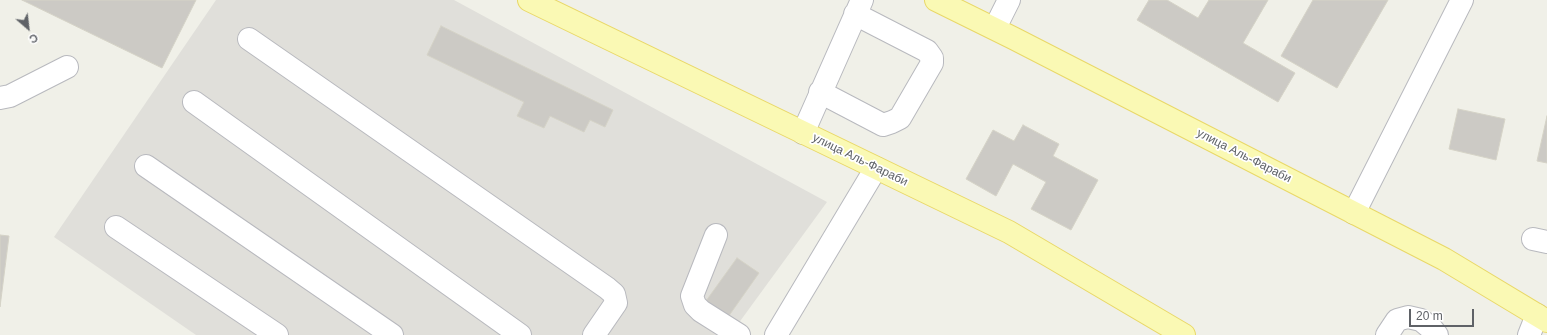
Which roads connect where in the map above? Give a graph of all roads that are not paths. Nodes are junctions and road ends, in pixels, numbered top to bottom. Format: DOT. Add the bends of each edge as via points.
graph roads {
  1 [pos="529,0"];
  2 [pos="936,0"];
  3 [pos="1009,0"];
  4 [pos="1462,0"];
  5 [pos="859,7"];
  6 [pos="995,28"];
  7 [pos="249,39"];
  8 [pos="67,67"];
  9 [pos="820,92"];
  10 [pos="0,98"];
  11 [pos="194,102"];
  12 [pos="803,132"];
  13 [pos="146,166"];
  14 [pos="876,168"];
  15 [pos="1354,212"];
  16 [pos="116,226"];
  17 [pos="716,235"];
  18 [pos="1542,318"];
  19 [pos="277,335"];
  20 [pos="392,335"];
  21 [pos="520,335"];
  22 [pos="594,335"];
  23 [pos="739,335"];
  24 [pos="776,335"];
  25 [pos="1184,335"];
  26 [pos="1387,335"];
  27 [pos="1437,335"];
  28 [pos="1529,335"];
  1 -- 12 [label="main road, улица Аль-Фараби"];
  2 -- 6 [label="main road, улица Аль-Фараби"];
  3 -- 6 [label="lane"];
  4 -- 15 [label="lane"];
  5 -- 9 [label="lane"];
  5 -- 9 [label="lane" via="927,51 932,63 900,118 887,123 883,124"];
  6 -- 15 [label="main road, улица Аль-Фараби"];
  7 -- 22 [label="lane" via="614,294 616,303"];
  8 -- 10 [label="lane" via="10,96"];
  9 -- 12 [label="lane"];
  11 -- 21 [label="lane"];
  12 -- 14 [label="main road, улица Аль-Фараби"];
  13 -- 20 [label="lane"];
  14 -- 24 [label="lane"];
  14 -- 25 [label="main road, улица Аль-Фараби" via="1009,232"];
  15 -- 18 [label="main road, улица Аль-Фараби" via="1444,259"];
  16 -- 19 [label="lane"];
  17 -- 23 [label="lane" via="692,296 695,305 701,311"];
  18 -- 28 [label="lane"];
  26 -- 27 [label="lane" via="1397,320 1408,317 1421,320"];
}
